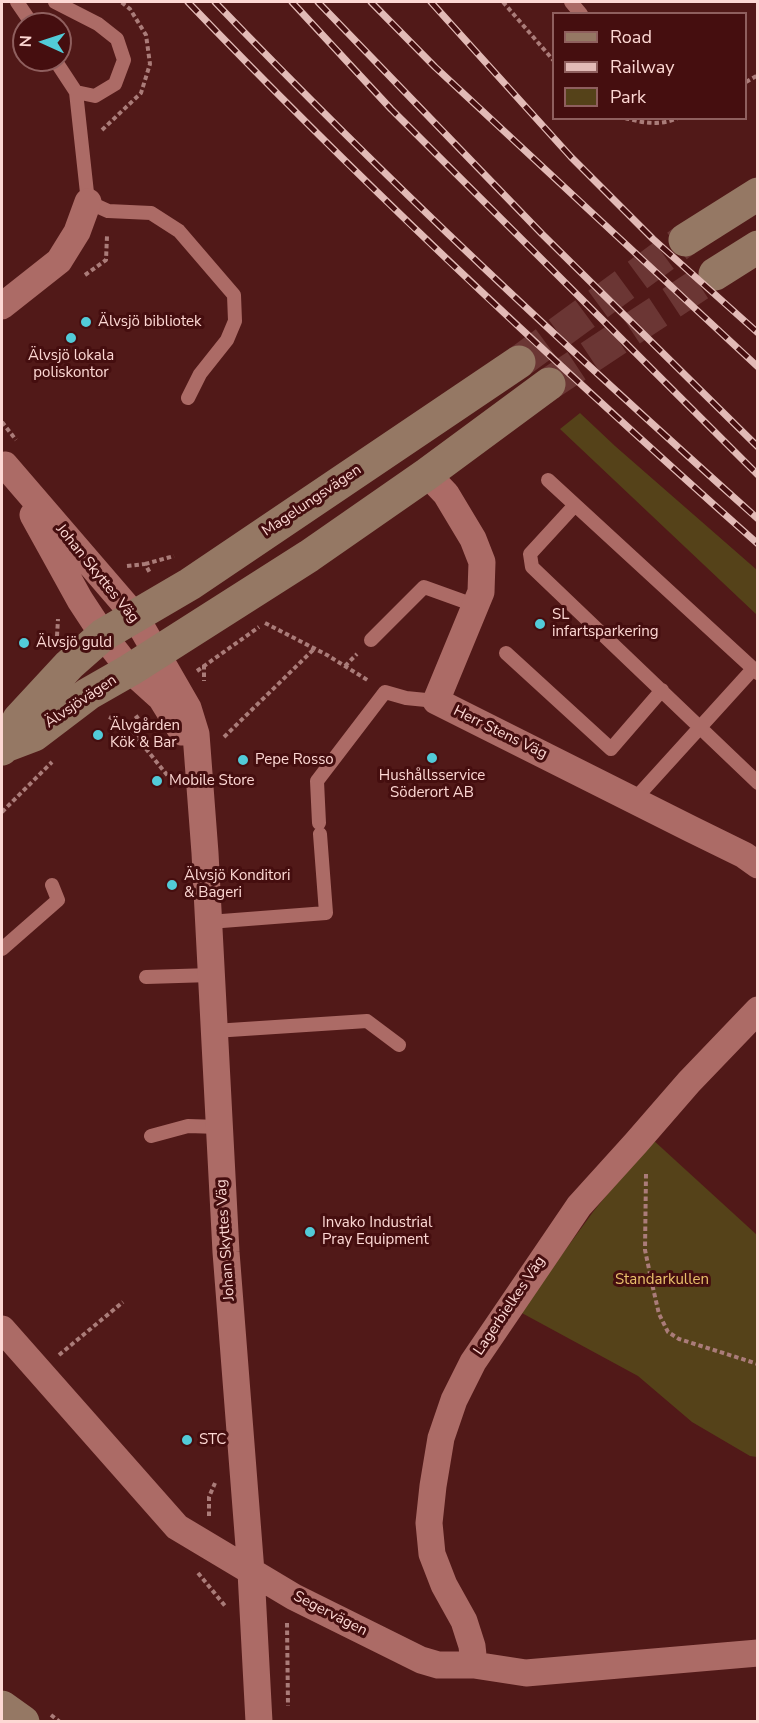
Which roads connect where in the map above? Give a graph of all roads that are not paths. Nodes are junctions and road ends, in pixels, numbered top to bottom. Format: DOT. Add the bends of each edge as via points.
graph roads {
  1 [pos="55,2"];
  2 [pos="63,72"];
  3 [pos="76,92"];
  4 [pos="758,194"];
  5 [pos="88,202"];
  6 [pos="685,240"];
  7 [pos="758,247"];
  8 [pos="715,274"];
  9 [pos="2,306"];
  10 [pos="519,362"];
  11 [pos="549,384"];
  12 [pos="188,398"];
  13 [pos="3,462"];
  14 [pos="427,474"];
  15 [pos="548,480"];
  16 [pos="575,505"];
  17 [pos="474,605"];
  18 [pos="135,616"];
  19 [pos="103,635"];
  20 [pos="371,640"];
  21 [pos="507,653"];
  22 [pos="142,661"];
  23 [pos="755,671"];
  24 [pos="662,690"];
  25 [pos="436,701"];
  26 [pos="701,727"];
  27 [pos="2,746"];
  28 [pos="758,783"];
  29 [pos="634,800"];
  30 [pos="758,865"];
  31 [pos="52,885"];
  32 [pos="209,922"];
  33 [pos="2,950"];
  34 [pos="211,975"];
  35 [pos="146,977"];
  36 [pos="758,1010"];
  37 [pos="214,1031"];
  38 [pos="399,1045"];
  39 [pos="219,1127"];
  40 [pos="151,1136"];
  41 [pos="2,1329"];
  42 [pos="251,1572"];
  43 [pos="758,1653"];
  44 [pos="474,1665"];
  45 [pos="2,1707"];
  46 [pos="23,1722"];
  47 [pos="259,1722"];
  1 -- 3 [label="lane" via="98,24 117,39 124,60 115,84 95,96"];
  2 -- 3 [label="lane"];
  3 -- 5 [label="lane"];
  4 -- 6 [label="main road"];
  5 -- 9 [label="street" via="77,232 59,261"];
  5 -- 12 [label="lane" via="108,211 151,213 179,231 234,295 235,321 227,340 200,374"];
  7 -- 8 [label="main road"];
  10 -- 18 [label="main road, Magelungsvägen" via="190,584"];
  11 -- 14 [label="main road"];
  13 -- 18 [label="street, Johan Skyttes Väg"];
  13 -- 19 [label="street, Johan Skyttes Väg"];
  14 -- 17 [label="street, Herr Stens Väg" via="446,494 482,562 481,592"];
  14 -- 22 [label="main road" via="309,556"];
  15 -- 16 [label="lane"];
  16 -- 23 [label="lane"];
  16 -- 24 [label="lane" via="530,554 532,567"];
  17 -- 20 [label="lane" via="424,587"];
  17 -- 25 [label="street, Herr Stens Väg"];
  18 -- 19 [label="main road, Magelungsvägen"];
  18 -- 22 [label="street, Johan Skyttes Väg"];
  19 -- 22 [label="street, Johan Skyttes Väg"];
  19 -- 27 [label="main road, Älvsjövägen" via="19,719"];
  21 -- 24 [label="lane" via="611,749"];
  22 -- 27 [label="main road, Älvsjövägen" via="88,694 34,735"];
  22 -- 32 [label="street, Johan Skyttes Väg" via="188,708 196,734"];
  23 -- 26 [label="lane"];
  24 -- 26 [label="lane"];
  25 -- 29 [label="street, Herr Stens Väg"];
  25 -- 32 [label="lane" via="385,692 317,781 326,913"];
  26 -- 28 [label="lane"];
  26 -- 29 [label="lane"];
  29 -- 30 [label="street, Herr Stens Väg"];
  31 -- 33 [label="lane" via="58,900"];
  32 -- 34 [label="street, Johan Skyttes Väg"];
  34 -- 35 [label="lane"];
  34 -- 37 [label="street, Johan Skyttes Väg"];
  36 -- 44 [label="street, Lagerbielkes Väg" via="579,1206 473,1362 454,1401 441,1438 433,1486 432,1554 464,1621"];
  37 -- 38 [label="lane" via="367,1021"];
  37 -- 39 [label="street, Johan Skyttes Väg"];
  39 -- 40 [label="lane" via="188,1126"];
  39 -- 42 [label="street, Johan Skyttes Väg"];
  41 -- 42 [label="street, Segervägen" via="177,1527"];
  42 -- 44 [label="street, Segervägen" via="421,1660 438,1665"];
  42 -- 47 [label="street, Johan Skyttes Väg"];
  43 -- 44 [label="street, Segervägen" via="526,1673"];
  45 -- 46 [label="main road"];
}
